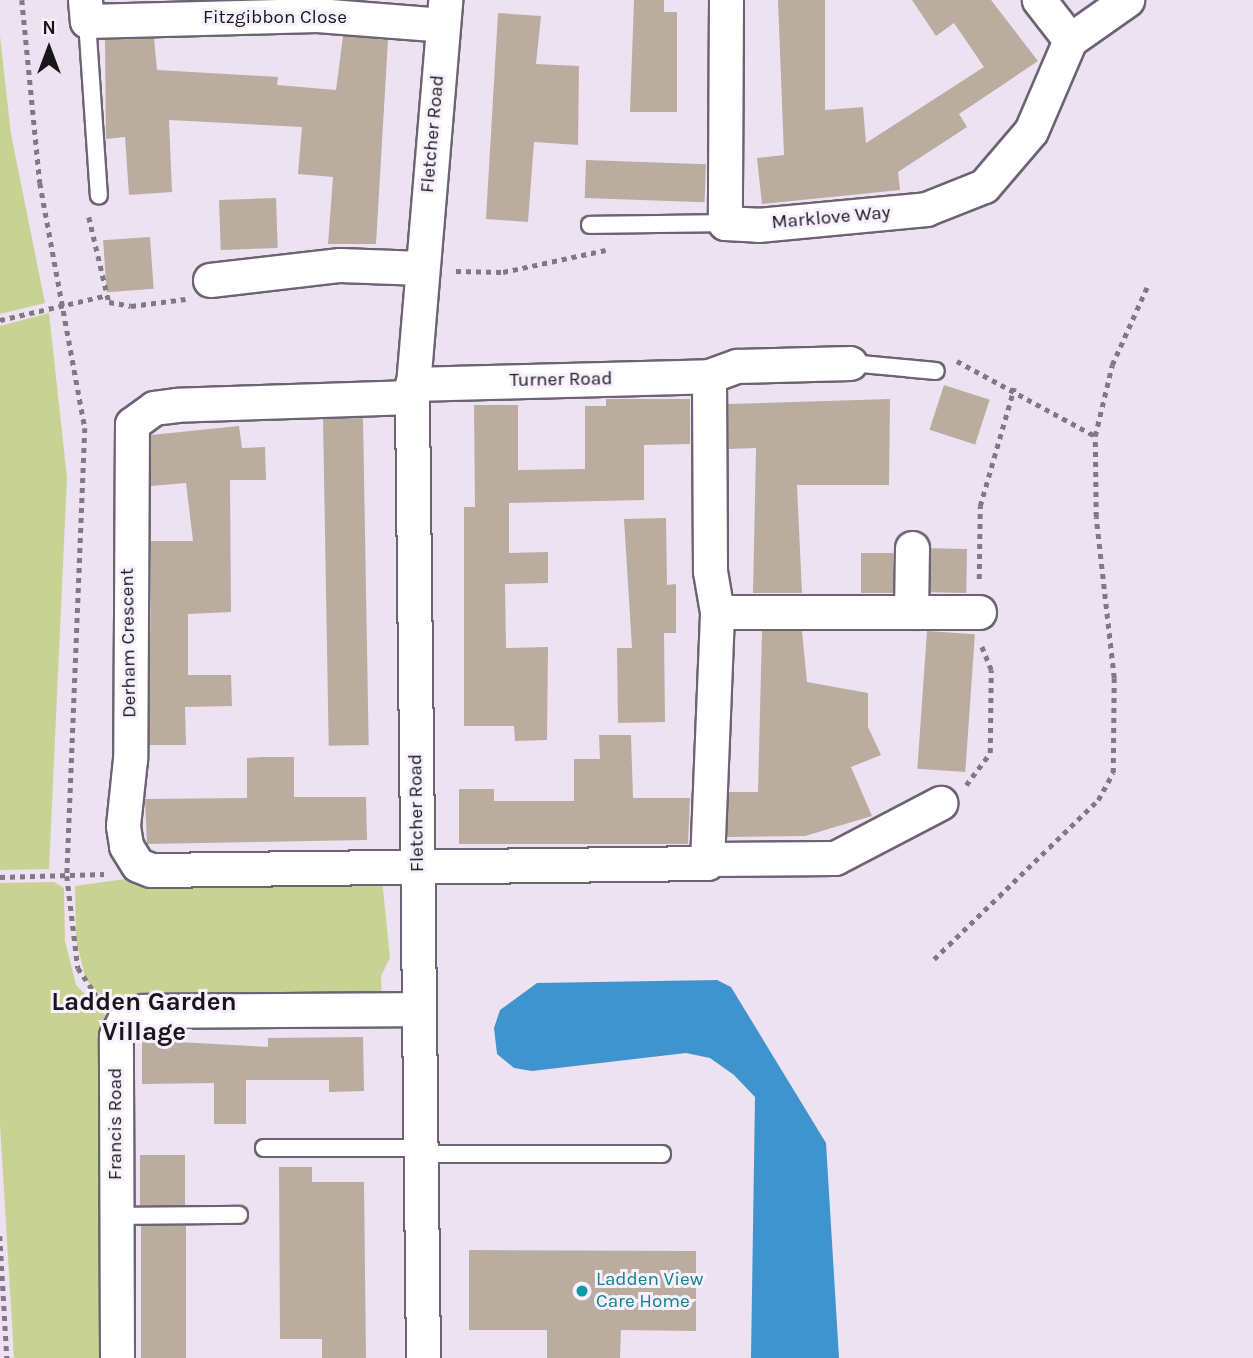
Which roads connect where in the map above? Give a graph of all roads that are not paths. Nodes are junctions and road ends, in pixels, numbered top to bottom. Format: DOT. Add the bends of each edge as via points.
graph roads {
  1 [pos="726,0"];
  2 [pos="1039,0"];
  3 [pos="1128,0"];
  4 [pos="86,11"];
  5 [pos="444,13"];
  6 [pos="1070,40"];
  7 [pos="99,196"];
  8 [pos="725,223"];
  9 [pos="590,226"];
  10 [pos="422,268"];
  11 [pos="210,280"];
  12 [pos="850,363"];
  13 [pos="936,371"];
  14 [pos="709,376"];
  15 [pos="412,390"];
  16 [pos="912,548"];
  17 [pos="717,612"];
  18 [pos="911,612"];
  19 [pos="979,612"];
  20 [pos="940,803"];
  21 [pos="711,859"];
  22 [pos="418,867"];
  23 [pos="418,1009"];
  24 [pos="264,1148"];
  25 [pos="420,1151"];
  26 [pos="662,1154"];
  27 [pos="239,1215"];
  28 [pos="117,1216"];
  29 [pos="117,1358"];
  30 [pos="423,1358"];
  1 -- 8 [label="street"];
  2 -- 6 [label="street"];
  3 -- 6 [label="street"];
  4 -- 5 [label="street, Fitzgibbon Close"];
  4 -- 7 [label="lane"];
  5 -- 10 [label="street, Fletcher Road"];
  6 -- 8 [label="street, Marklove Way" via="1031,131 984,186 926,209"];
  8 -- 9 [label="lane"];
  10 -- 11 [label="street" via="340,265"];
  10 -- 15 [label="street, Fletcher Road"];
  12 -- 13 [label="lane, Turner Road"];
  12 -- 14 [label="street, Turner Road" via="737,366"];
  14 -- 15 [label="street, Turner Road"];
  14 -- 17 [label="street" via="710,571"];
  15 -- 22 [label="street, Fletcher Road"];
  15 -- 22 [label="street, Derham Crescent" via="177,405 154,408 132,424 130,759 123,826 133,860 151,870"];
  16 -- 18 [label="street"];
  17 -- 18 [label="street"];
  17 -- 21 [label="street"];
  18 -- 19 [label="street"];
  20 -- 21 [label="street" via="835,858"];
  21 -- 22 [label="street"];
  22 -- 23 [label="street, Fletcher Road"];
  23 -- 25 [label="street, Fletcher Road"];
  23 -- 28 [label="street, Francis Road" via="143,1011 124,1020 116,1036"];
  24 -- 25 [label="lane"];
  25 -- 26 [label="lane"];
  25 -- 30 [label="street, Fletcher Road"];
  27 -- 28 [label="lane"];
  28 -- 29 [label="street, Francis Road"];
}
